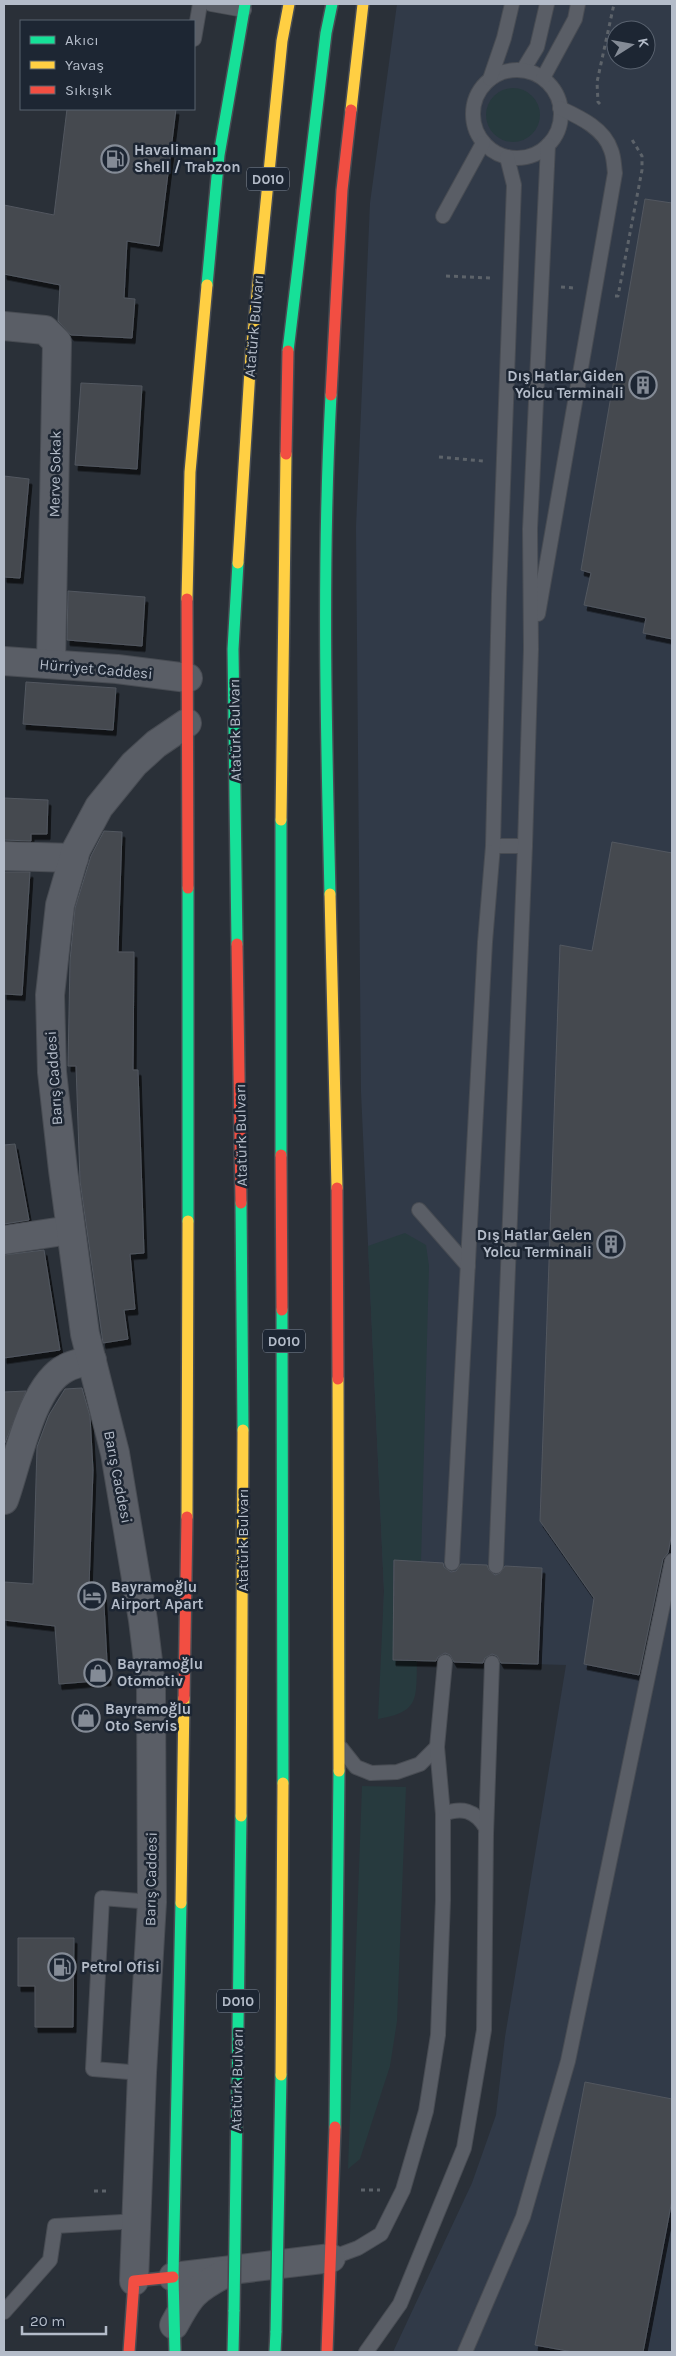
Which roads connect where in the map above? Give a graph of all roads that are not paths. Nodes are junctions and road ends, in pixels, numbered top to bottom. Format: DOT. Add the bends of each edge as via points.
graph roads {
  1 [pos="200,4"];
  2 [pos="211,4"];
  3 [pos="289,4"];
  4 [pos="332,4"];
  5 [pos="364,4"];
  6 [pos="512,4"];
  7 [pos="547,4"];
  8 [pos="578,4"];
  9 [pos="245,7"];
  10 [pos="195,33"];
  11 [pos="523,70"];
  12 [pos="544,78"];
  13 [pos="490,79"];
  14 [pos="560,108"];
  15 [pos="483,143"];
  16 [pos="548,145"];
  17 [pos="507,158"];
  18 [pos="443,216"];
  19 [pos="4,326"];
  20 [pos="532,649"];
  21 [pos="4,661"];
  22 [pos="51,664"];
  23 [pos="188,678"];
  24 [pos="187,723"];
  25 [pos="493,846"];
  26 [pos="525,846"];
  27 [pos="4,856"];
  28 [pos="74,858"];
  29 [pos="419,1210"];
  30 [pos="70,1230"];
  31 [pos="4,1240"];
  32 [pos="468,1266"];
  33 [pos="92,1360"];
  34 [pos="4,1500"];
  35 [pos="672,1561"];
  36 [pos="452,1563"];
  37 [pos="496,1566"];
  38 [pos="445,1662"];
  39 [pos="492,1663"];
  40 [pos="339,1744"];
  41 [pos="437,1747"];
  42 [pos="443,1814"];
  43 [pos="486,1828"];
  44 [pos="152,1902"];
  45 [pos="142,2073"];
  46 [pos="138,2221"];
  47 [pos="331,2258"];
  48 [pos="232,2270"];
  49 [pos="173,2277"];
  50 [pos="134,2281"];
  51 [pos="4,2312"];
  52 [pos="174,2325"];
  53 [pos="129,2352"];
  54 [pos="175,2352"];
  55 [pos="233,2352"];
  56 [pos="275,2352"];
  57 [pos="327,2352"];
  58 [pos="366,2352"];
  59 [pos="465,2352"];
  1 -- 10 [label="lane"];
  2 -- 9 [label="lane"];
  3 -- 55 [label="main road, Atatürk Bulvarı / D010, bridge" via="282,41 250,354 233,649 243,1357 243,1694"];
  4 -- 56 [label="main road, D010, bridge" via="288,351 281,583 284,1816 282,2135"];
  5 -- 40 [label="main road" via="342,190 328,454 326,722 337,1166"];
  6 -- 13 [label="lane"];
  7 -- 11 [label="lane" via="537,47"];
  8 -- 12 [label="lane" via="574,19"];
  9 -- 23 [label="main road" via="219,154 195,410 187,566"];
  11 -- 12 [label="lane"];
  11 -- 13 [label="lane" via="500,73"];
  12 -- 14 [label="lane"];
  13 -- 15 [label="lane" via="474,102 476,131"];
  14 -- 16 [label="lane" via="560,124"];
  14 -- 20 [label="lane" via="585,120 602,134 611,149 615,173"];
  15 -- 17 [label="lane"];
  15 -- 18 [label="lane"];
  16 -- 17 [label="lane" via="536,154"];
  16 -- 20 [label="lane" via="530,528"];
  17 -- 25 [label="lane" via="514,185"];
  19 -- 22 [label="street, Merve Sokak" via="45,330 57,342"];
  20 -- 26 [label="lane"];
  21 -- 22 [label="street, Hürriyet Caddesi"];
  22 -- 23 [label="street, Hürriyet Caddesi"];
  23 -- 24 [label="main road"];
  24 -- 28 [label="street, Barış Caddesi" via="134,764 99,808"];
  24 -- 49 [label="main road" via="187,1549"];
  25 -- 26 [label="lane"];
  25 -- 32 [label="lane"];
  26 -- 37 [label="lane"];
  27 -- 28 [label="street"];
  28 -- 30 [label="street, Barış Caddesi" via="60,906 50,995 52,1072"];
  29 -- 32 [label="lane"];
  30 -- 31 [label="street"];
  30 -- 33 [label="street, Barış Caddesi" via="85,1334"];
  32 -- 36 [label="lane"];
  33 -- 34 [label="street" via="65,1368 37,1401"];
  33 -- 44 [label="street, Barış Caddesi" via="115,1453 149,1664"];
  35 -- 59 [label="lane" via="568,2062 524,2217"];
  38 -- 41 [label="lane"];
  39 -- 43 [label="lane"];
  40 -- 41 [label="lane" via="356,1766 371,1773 398,1772 413,1767"];
  40 -- 47 [label="main road" via="338,2000"];
  41 -- 42 [label="lane"];
  42 -- 43 [label="lane" via="456,1809 465,1810 474,1814"];
  42 -- 47 [label="lane" via="438,2035 426,2110 403,2190 381,2234 358,2248"];
  43 -- 58 [label="lane" via="484,2030 464,2148 400,2304"];
  44 -- 45 [label="street, Barış Caddesi"];
  44 -- 45 [label="lane" via="102,1898 93,2069"];
  45 -- 46 [label="street, Barış Caddesi"];
  46 -- 50 [label="street, Barış Caddesi"];
  46 -- 51 [label="lane" via="55,2226 50,2260"];
  47 -- 48 [label="street"];
  47 -- 57 [label="main road"];
  48 -- 49 [label="street"];
  48 -- 52 [label="street" via="199,2287"];
  49 -- 50 [label="main road"];
  49 -- 52 [label="main road"];
  50 -- 53 [label="main road"];
  52 -- 54 [label="main road"];
}
